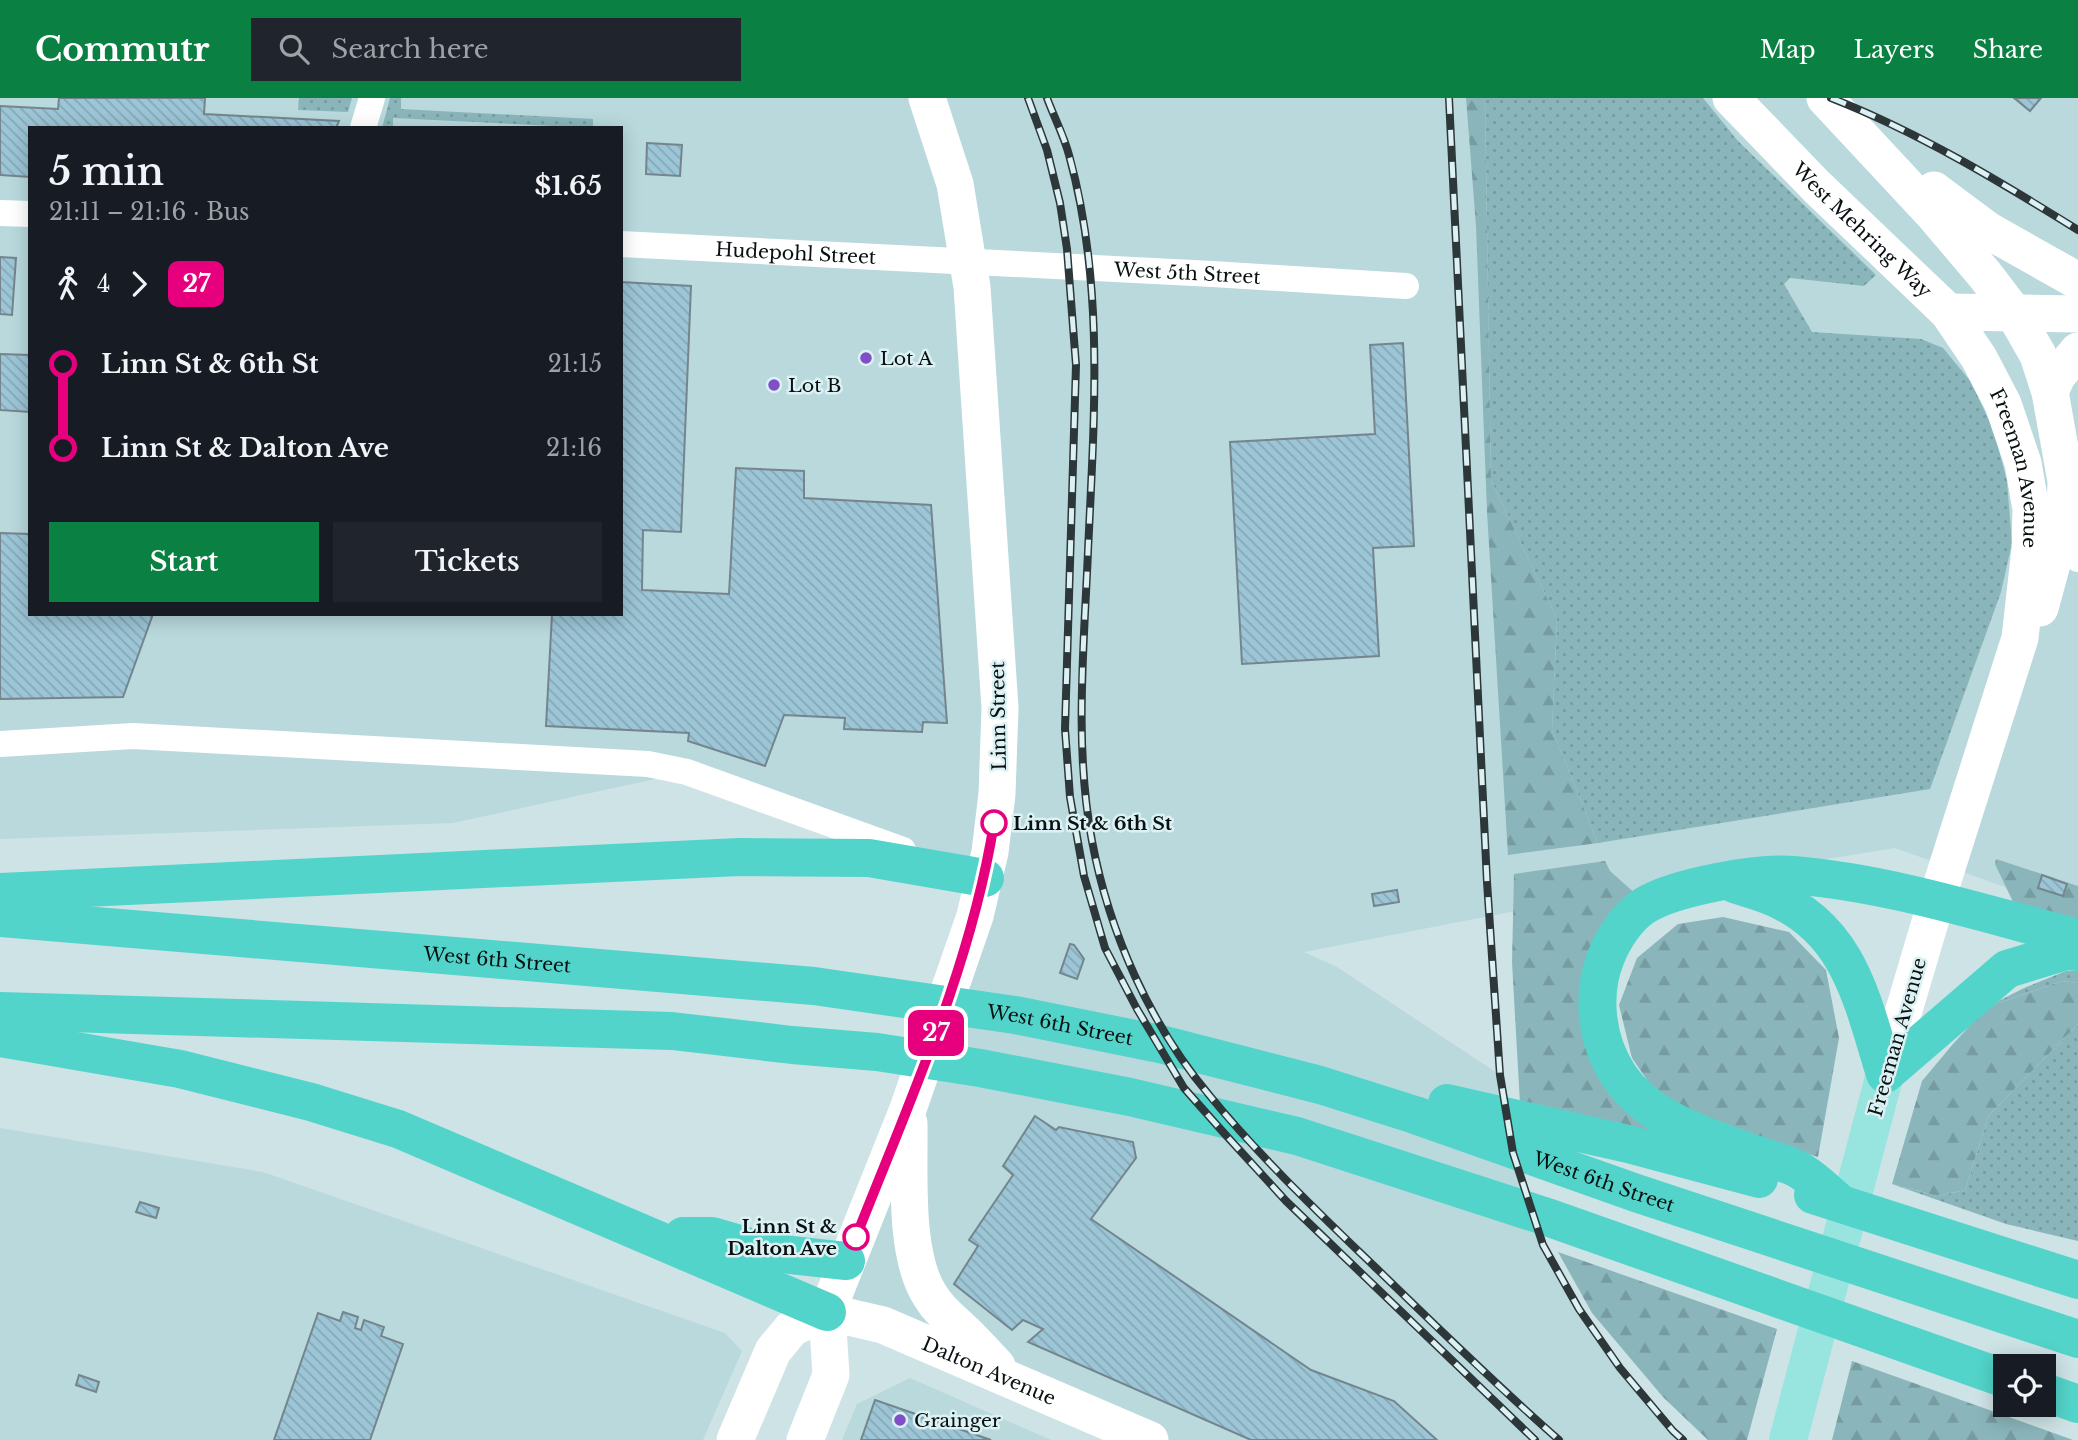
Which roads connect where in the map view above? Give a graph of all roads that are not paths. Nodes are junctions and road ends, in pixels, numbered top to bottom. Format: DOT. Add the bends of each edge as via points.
graph roads {
  1 [pos="372,98"];
  2 [pos="927,98"];
  3 [pos="1731,98"];
  4 [pos="1837,111"];
  5 [pos="364,126"];
  6 [pos="0,213"];
  7 [pos="28,214"];
  8 [pos="623,244"];
  9 [pos="969,261"];
  10 [pos="2078,281"];
  11 [pos="1406,286"];
  12 [pos="1948,312"];
  13 [pos="2054,316"];
  14 [pos="2078,351"];
  15 [pos="2050,392"];
  16 [pos="2065,516"];
  17 [pos="2078,559"];
  18 [pos="2020,638"];
  19 [pos="0,744"];
  20 [pos="985,878"];
  21 [pos="1726,881"];
  22 [pos="0,892"];
  23 [pos="1936,902"];
  24 [pos="0,918"];
  25 [pos="2078,938"];
  26 [pos="2078,952"];
  27 [pos="0,1011"];
  28 [pos="0,1038"];
  29 [pos="1885,1074"];
  30 [pos="1320,1085"];
  31 [pos="908,1109"];
  32 [pos="1839,1202"];
  33 [pos="653,1237"];
  34 [pos="1994,1252"];
  35 [pos="2078,1257"];
  36 [pos="846,1261"];
  37 [pos="2078,1280"];
  38 [pos="827,1312"];
  39 [pos="2078,1339"];
  40 [pos="1993,1374"];
  41 [pos="1008,1377"];
  42 [pos="2056,1396"];
  43 [pos="2078,1404"];
  44 [pos="735,1440"];
  45 [pos="805,1440"];
  46 [pos="1150,1440"];
  47 [pos="1788,1440"];
  1 -- 5 [label="street"];
  2 -- 9 [label="main road, Linn Street" via="956,184"];
  3 -- 12 [label="main road, West Mehring Way"];
  4 -- 10 [label="main road" via="1977,223"];
  4 -- 13 [label="main road" via="1935,216"];
  6 -- 7 [label="street"];
  8 -- 9 [label="street, Hudepohl Street"];
  9 -- 11 [label="street, West 5th Street"];
  9 -- 20 [label="main road, Linn Street" via="1000,708 998,794"];
  12 -- 13 [label="main road, West Mehring Way"];
  12 -- 18 [label="main road, Freeman Avenue" via="2003,404 2023,463 2031,522"];
  13 -- 15 [label="main road, Freeman Avenue" via="2038,355"];
  14 -- 15 [label="main road"];
  15 -- 16 [label="main road, Freeman Avenue" via="2066,481"];
  16 -- 17 [label="street"];
  16 -- 18 [label="main road, Freeman Avenue" via="2041,605"];
  18 -- 23 [label="main road, Freeman Avenue"];
  19 -- 20 [label="street" via="133,736 648,764 687,772"];
  20 -- 22 [label="highway" via="869,858 739,858"];
  20 -- 31 [label="main road, Linn Street"];
  21 -- 23 [label="highway" via="1789,875 1844,880"];
  21 -- 29 [label="highway" via="1772,896 1831,939 1852,971"];
  21 -- 32 [label="highway" via="1681,891 1643,907 1624,926 1599,974 1597,1009 1603,1041 1618,1074 1639,1098 1665,1117 1801,1170"];
  23 -- 25 [label="highway"];
  23 -- 29 [label="main road, Freeman Avenue"];
  24 -- 30 [label="highway, West 6th Street" via="814,986 1016,1014 1160,1044"];
  26 -- 29 [label="highway" via="2067,951 2007,970"];
  27 -- 40 [label="highway" via="672,1031 877,1052 980,1068 1297,1136"];
  28 -- 33 [label="highway" via="180,1069 311,1102 398,1129"];
  29 -- 47 [label="main road, Freeman Avenue"];
  30 -- 32 [label="highway" via="1381,1088 1628,1144"];
  30 -- 39 [label="highway, West 6th Street"];
  31 -- 36 [label="main road, Linn Street"];
  31 -- 41 [label="main road" via="911,1228 923,1283 947,1318"];
  32 -- 34 [label="highway"];
  33 -- 36 [label="highway" via="712,1236 781,1253"];
  33 -- 38 [label="highway"];
  34 -- 35 [label="highway" via="2020,1244"];
  34 -- 37 [label="highway"];
  36 -- 38 [label="main road, Linn Street"];
  38 -- 41 [label="main road, Dalton Avenue" via="883,1325"];
  38 -- 44 [label="main road" via="792,1328 773,1351"];
  38 -- 45 [label="main road, Linn Street" via="831,1375"];
  41 -- 46 [label="main road, Dalton Avenue"];
  42 -- 43 [label="highway"];
}
